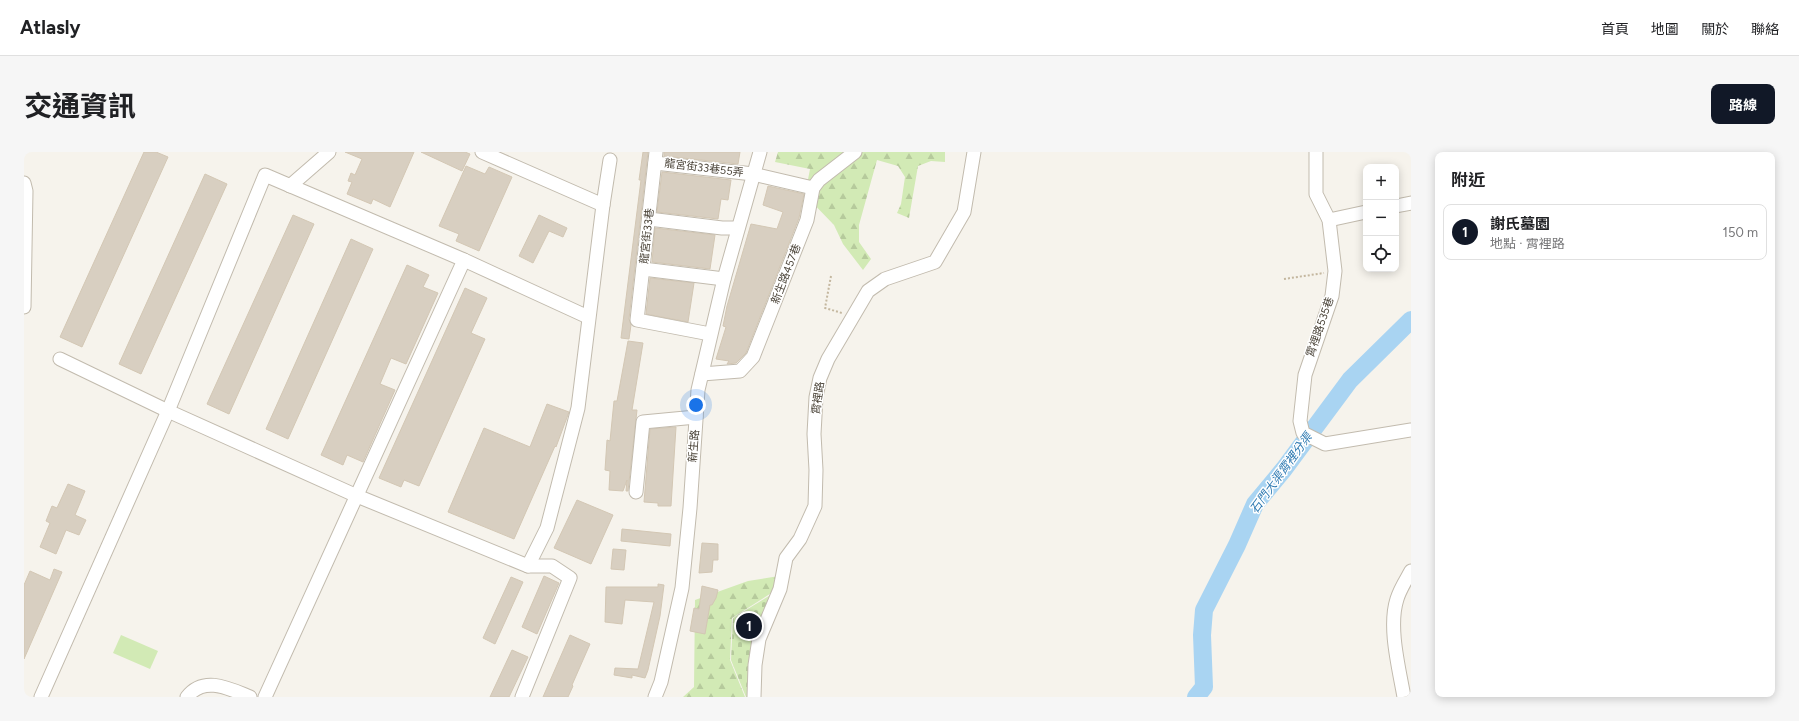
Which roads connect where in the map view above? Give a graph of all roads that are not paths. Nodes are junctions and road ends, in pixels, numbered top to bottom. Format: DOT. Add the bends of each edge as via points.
graph roads {
  1 [pos="329,152"];
  2 [pos="482,152"];
  3 [pos="760,152"];
  4 [pos="855,152"];
  5 [pos="974,152"];
  6 [pos="1316,152"];
  7 [pos="656,157"];
  8 [pos="610,160"];
  9 [pos="753,174"];
  10 [pos="24,183"];
  11 [pos="290,186"];
  12 [pos="813,188"];
  13 [pos="1411,203"];
  14 [pos="603,205"];
  15 [pos="1399,205"];
  16 [pos="1363,213"];
  17 [pos="649,219"];
  18 [pos="1329,220"];
  19 [pos="738,228"];
  20 [pos="464,260"];
  21 [pos="643,269"];
  22 [pos="724,279"];
  23 [pos="24,307"];
  24 [pos="588,317"];
  25 [pos="710,334"];
  26 [pos="60,359"];
  27 [pos="702,374"];
  28 [pos="168,411"];
  29 [pos="696,417"];
  30 [pos="1411,430"];
  31 [pos="636,492"];
  32 [pos="357,496"];
  33 [pos="528,566"];
  34 [pos="1411,571"];
  35 [pos="1406,689"];
  36 [pos="41,697"];
  37 [pos="187,697"];
  38 [pos="250,697"];
  39 [pos="265,697"];
  40 [pos="522,697"];
  41 [pos="655,697"];
  42 [pos="754,697"];
  1 -- 11 [label="street"];
  2 -- 14 [label="street"];
  3 -- 9 [label="street, 新生路"];
  4 -- 12 [label="street" via="819,180"];
  5 -- 42 [label="street, 霄裡路" via="964,212 935,262 885,279 868,291 828,359 820,378 814,434 815,506 800,539 786,558 780,589 759,639 754,665"];
  6 -- 18 [label="street, 霄裡路535巷" via="1316,194"];
  7 -- 9 [label="street, 龍宮街33巷55弄"];
  7 -- 17 [label="street, 龍宮街33巷"];
  8 -- 14 [label="street"];
  9 -- 12 [label="street, 龍宮街33巷55弄"];
  9 -- 19 [label="street, 新生路"];
  10 -- 23 [label="street"];
  11 -- 20 [label="street"];
  11 -- 28 [label="street" via="265,175"];
  12 -- 27 [label="street, 新生路457巷" via="807,220 753,357 740,372"];
  13 -- 15 [label="street"];
  14 -- 24 [label="street"];
  16 -- 18 [label="street"];
  17 -- 19 [label="street"];
  17 -- 21 [label="street, 龍宮街33巷"];
  18 -- 30 [label="street, 霄裡路535巷" via="1335,271 1332,296 1305,374 1300,421 1303,433 1325,444"];
  19 -- 22 [label="street, 新生路"];
  20 -- 24 [label="street"];
  20 -- 32 [label="street"];
  21 -- 22 [label="street"];
  21 -- 25 [label="street, 龍宮街33巷" via="637,320"];
  22 -- 25 [label="street, 新生路"];
  24 -- 33 [label="street" via="578,408 547,528"];
  25 -- 27 [label="street, 新生路"];
  26 -- 28 [label="street"];
  27 -- 29 [label="street, 新生路"];
  28 -- 32 [label="street"];
  28 -- 36 [label="street"];
  29 -- 31 [label="street" via="643,422"];
  29 -- 41 [label="street, 新生路" via="682,588 661,682"];
  32 -- 33 [label="street"];
  32 -- 39 [label="street"];
  33 -- 40 [label="street" via="552,566 570,578"];
  34 -- 35 [label="street" via="1395,605 1394,629"];
  37 -- 38 [label="street" via="205,685 220,685"];
}
